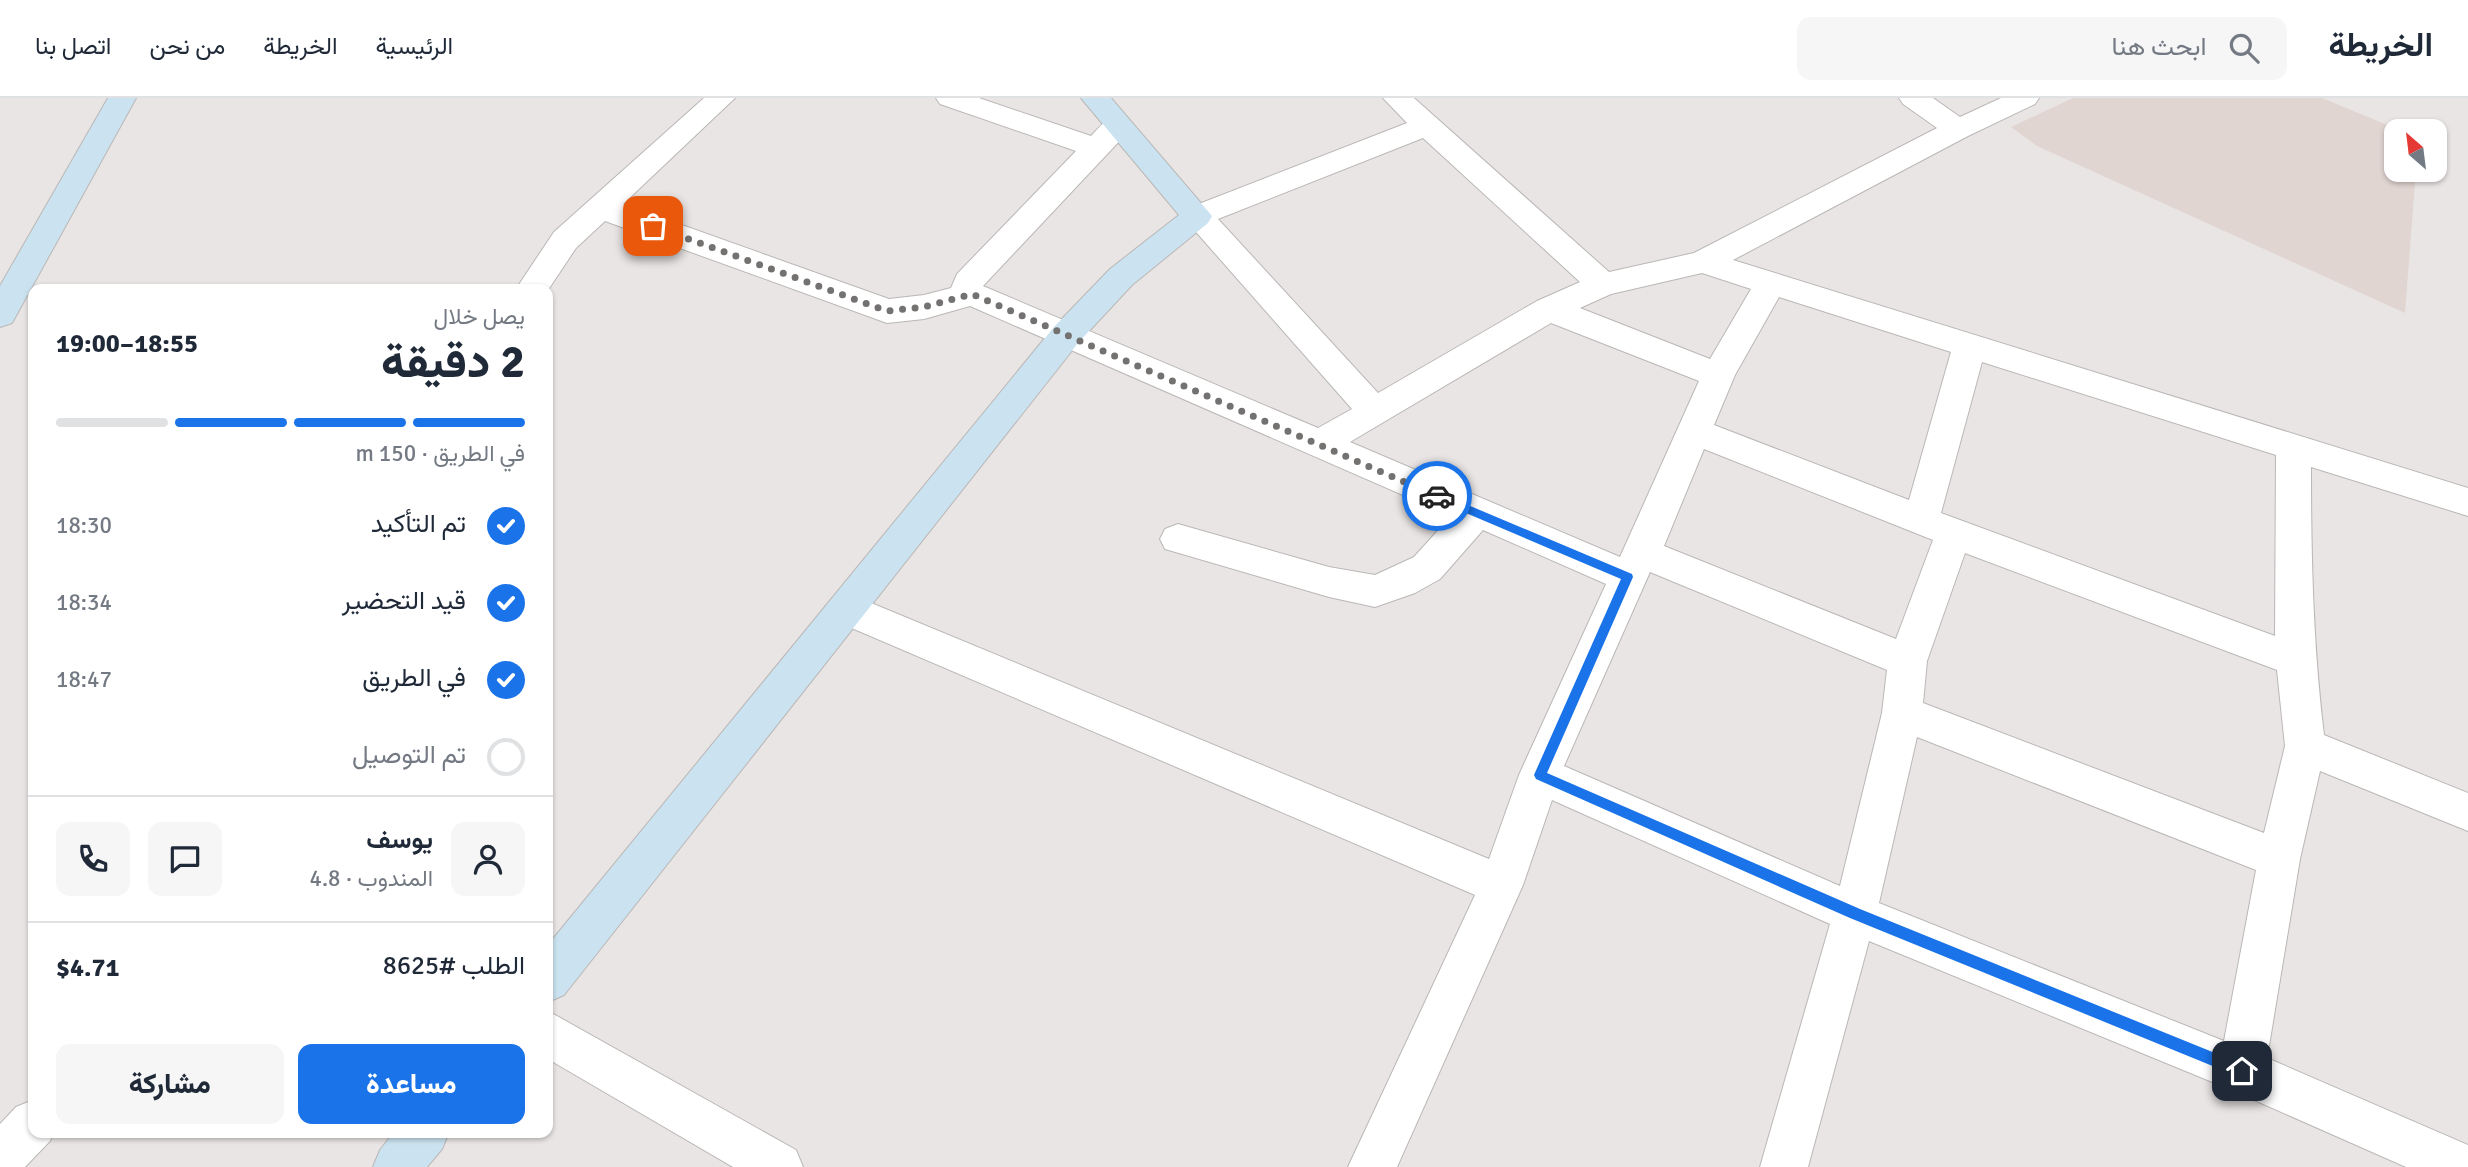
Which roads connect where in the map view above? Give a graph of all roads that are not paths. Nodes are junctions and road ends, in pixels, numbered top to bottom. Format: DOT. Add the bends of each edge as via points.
graph roads {
  1 [pos="121,98"];
  2 [pos="722,98"];
  3 [pos="950,98"];
  4 [pos="1396,98"];
  5 [pos="1913,98"];
  6 [pos="2025,98"];
  7 [pos="1103,124"];
  8 [pos="1427,126"];
  9 [pos="1958,129"];
  10 [pos="601,208"];
  11 [pos="1197,216"];
  12 [pos="1703,262"];
  13 [pos="535,284"];
  14 [pos="1770,284"];
  15 [pos="1603,285"];
  16 [pos="972,294"];
  17 [pos="1549,310"];
  18 [pos="0,314"];
  19 [pos="1066,335"];
  20 [pos="1970,345"];
  21 [pos="1718,375"];
  22 [pos="1375,412"];
  23 [pos="1696,432"];
  24 [pos="1321,443"];
  25 [pos="2294,447"];
  26 [pos="2468,502"];
  27 [pos="1475,514"];
  28 [pos="1937,527"];
  29 [pos="1178,538"];
  30 [pos="1635,565"];
  31 [pos="846,610"];
  32 [pos="2295,660"];
  33 [pos="1907,661"];
  34 [pos="1902,713"];
  35 [pos="2305,746"];
  36 [pos="1540,775"];
  37 [pos="2468,812"];
  38 [pos="2279,859"];
  39 [pos="1501,886"];
  40 [pos="1855,914"];
  41 [pos="553,974"];
  42 [pos="553,1037"];
  43 [pos="2242,1071"];
  44 [pos="28,1129"];
  45 [pos="420,1138"];
  46 [pos="0,1158"];
  47 [pos="397,1167"];
  48 [pos="779,1167"];
  49 [pos="1371,1167"];
  50 [pos="1784,1167"];
  51 [pos="2462,1167"];
  1 -- 18 [label="street"];
  2 -- 10 [label="street"];
  3 -- 7 [label="street"];
  4 -- 8 [label="street"];
  5 -- 9 [label="street"];
  6 -- 9 [label="street"];
  7 -- 11 [label="street"];
  7 -- 16 [label="street" via="968,282"];
  8 -- 11 [label="street"];
  8 -- 15 [label="street"];
  9 -- 12 [label="street"];
  10 -- 13 [label="street" via="565,240"];
  10 -- 16 [label="street" via="887,311"];
  11 -- 19 [label="street" via="1121,277"];
  11 -- 22 [label="street"];
  12 -- 14 [label="street"];
  12 -- 15 [label="street"];
  14 -- 20 [label="street"];
  14 -- 21 [label="street"];
  15 -- 17 [label="street"];
  16 -- 19 [label="street"];
  17 -- 21 [label="street"];
  17 -- 22 [label="street"];
  19 -- 24 [label="street"];
  19 -- 31 [label="street"];
  20 -- 25 [label="street"];
  20 -- 28 [label="street"];
  21 -- 23 [label="street"];
  22 -- 24 [label="street"];
  23 -- 28 [label="street"];
  23 -- 30 [label="street"];
  24 -- 27 [label="street"];
  25 -- 26 [label="street"];
  25 -- 32 [label="street"];
  27 -- 29 [label="street" via="1427,568 1375,591"];
  27 -- 30 [label="street"];
  28 -- 32 [label="street"];
  28 -- 33 [label="street"];
  30 -- 33 [label="street"];
  30 -- 36 [label="street"];
  31 -- 39 [label="street"];
  31 -- 41 [label="street"];
  32 -- 35 [label="street"];
  33 -- 34 [label="street"];
  34 -- 38 [label="street"];
  34 -- 40 [label="street"];
  35 -- 37 [label="street"];
  35 -- 38 [label="street"];
  36 -- 39 [label="street"];
  36 -- 40 [label="street"];
  38 -- 43 [label="street"];
  39 -- 49 [label="street"];
  40 -- 43 [label="street"];
  40 -- 50 [label="street"];
  42 -- 48 [label="street"];
  43 -- 51 [label="street"];
  44 -- 46 [label="street"];
  45 -- 47 [label="street"];
}
